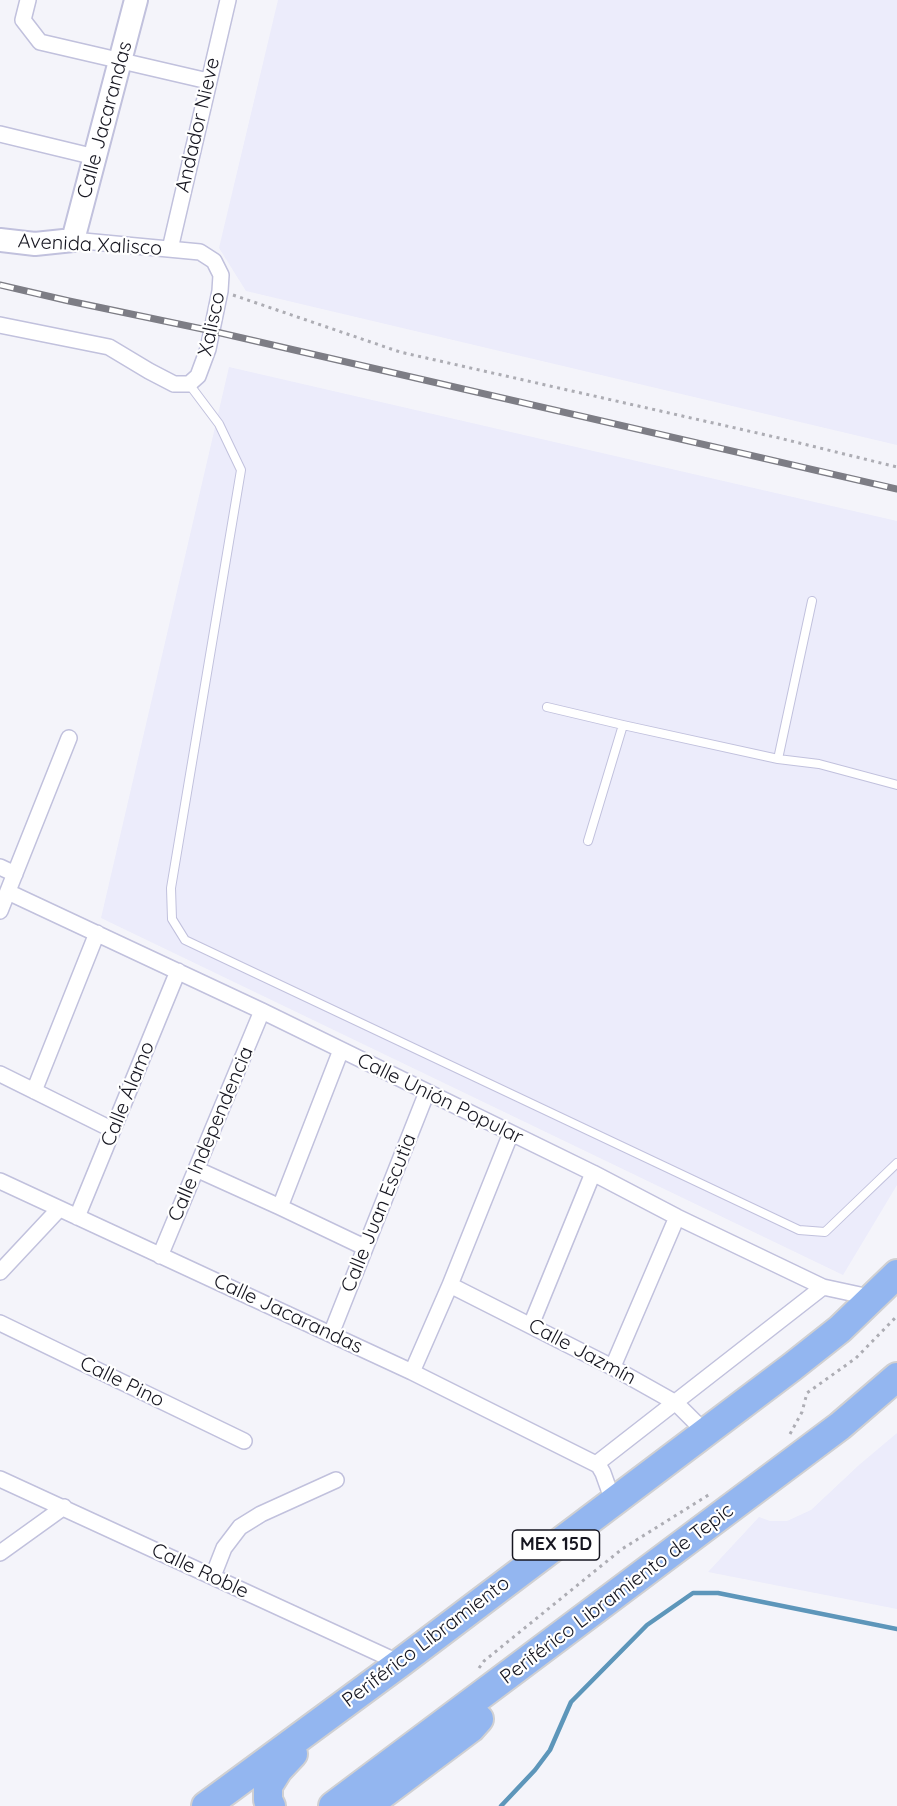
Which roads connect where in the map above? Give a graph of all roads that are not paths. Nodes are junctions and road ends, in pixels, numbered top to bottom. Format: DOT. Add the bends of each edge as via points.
graph roads {
  1 [pos="28,0"];
  2 [pos="136,0"];
  3 [pos="228,0"];
  4 [pos="121,61"];
  5 [pos="208,81"];
  6 [pos="0,134"];
  7 [pos="95,157"];
  8 [pos="0,240"];
  9 [pos="73,240"];
  10 [pos="170,249"];
  11 [pos="214,261"];
  12 [pos="0,325"];
  13 [pos="189,384"];
  14 [pos="812,601"];
  15 [pos="547,707"];
  16 [pos="622,725"];
  17 [pos="69,738"];
  18 [pos="778,759"];
  19 [pos="897,785"];
  20 [pos="588,841"];
  21 [pos="0,867"];
  22 [pos="15,874"];
  23 [pos="8,892"];
  24 [pos="0,911"];
  25 [pos="97,933"];
  26 [pos="178,971"];
  27 [pos="262,1011"];
  28 [pos="341,1050"];
  29 [pos="0,1074"];
  30 [pos="34,1091"];
  31 [pos="427,1092"];
  32 [pos="113,1130"];
  33 [pos="510,1133"];
  34 [pos="897,1163"];
  35 [pos="196,1169"];
  36 [pos="593,1173"];
  37 [pos="0,1181"];
  38 [pos="280,1207"];
  39 [pos="59,1209"];
  40 [pos="77,1217"];
  41 [pos="677,1217"];
  42 [pos="364,1247"];
  43 [pos="160,1256"];
  44 [pos="0,1272"];
  45 [pos="897,1274"];
  46 [pos="450,1285"];
  47 [pos="823,1287"];
  48 [pos="874,1298"];
  49 [pos="0,1323"];
  50 [pos="531,1325"];
  51 [pos="331,1334"];
  52 [pos="612,1366"];
  53 [pos="412,1372"];
  54 [pos="897,1377"];
  55 [pos="676,1403"];
  56 [pos="705,1432"];
  57 [pos="244,1441"];
  58 [pos="596,1464"];
  59 [pos="0,1479"];
  60 [pos="336,1480"];
  61 [pos="613,1501"];
  62 [pos="64,1507"];
  63 [pos="0,1553"];
  64 [pos="213,1576"];
  65 [pos="399,1664"];
  66 [pos="319,1722"];
  67 [pos="364,1795"];
  68 [pos="206,1806"];
  69 [pos="271,1806"];
  70 [pos="313,1806"];
  71 [pos="333,1806"];
  1 -- 4 [label="street" via="23,20 40,42"];
  2 -- 4 [label="street, Calle Jacarandas"];
  3 -- 5 [label="street, Andador Nieve"];
  4 -- 5 [label="street"];
  4 -- 7 [label="street, Calle Jacarandas"];
  5 -- 10 [label="street, Andador Nieve"];
  6 -- 7 [label="street"];
  7 -- 9 [label="street, Calle Jacarandas"];
  8 -- 9 [label="street, Avenida Xalisco" via="35,244"];
  9 -- 10 [label="street, Avenida Xalisco"];
  10 -- 11 [label="street, Avenida Xalisco" via="200,252"];
  11 -- 13 [label="street, Xalisco" via="222,275 220,291 204,361 198,376"];
  12 -- 13 [label="street" via="109,347 174,384"];
  13 -- 34 [label="lane" via="219,424 241,470 171,888 172,919 185,940 799,1230 825,1232"];
  14 -- 18 [label="lane"];
  15 -- 16 [label="lane"];
  16 -- 18 [label="lane"];
  16 -- 20 [label="lane"];
  17 -- 22 [label="street"];
  18 -- 19 [label="lane" via="819,764"];
  21 -- 22 [label="street"];
  22 -- 23 [label="street"];
  23 -- 24 [label="street"];
  23 -- 25 [label="street, Calle Unión Popular"];
  25 -- 26 [label="street, Calle Unión Popular"];
  25 -- 30 [label="street"];
  26 -- 27 [label="street, Calle Unión Popular"];
  26 -- 32 [label="street, Calle Álamo"];
  27 -- 28 [label="street, Calle Unión Popular"];
  27 -- 35 [label="street, Calle Independencia"];
  28 -- 31 [label="street, Calle Unión Popular"];
  28 -- 38 [label="street"];
  29 -- 30 [label="street"];
  30 -- 32 [label="street"];
  31 -- 33 [label="street, Calle Unión Popular"];
  31 -- 42 [label="street, Calle Juan Escutia"];
  32 -- 40 [label="street, Calle Álamo"];
  33 -- 36 [label="street, Calle Unión Popular"];
  33 -- 46 [label="street"];
  35 -- 38 [label="street"];
  35 -- 43 [label="street, Calle Independencia"];
  36 -- 41 [label="street, Calle Unión Popular"];
  36 -- 50 [label="street"];
  37 -- 39 [label="street, Calle Jacarandas"];
  38 -- 42 [label="street"];
  39 -- 40 [label="street, Calle Jacarandas"];
  39 -- 44 [label="street"];
  40 -- 43 [label="street, Calle Jacarandas"];
  41 -- 47 [label="street, Calle Unión Popular"];
  41 -- 52 [label="street"];
  42 -- 51 [label="street, Calle Juan Escutia"];
  43 -- 51 [label="street, Calle Jacarandas"];
  45 -- 48 [label="highway, Periférico Libramiento / MEX 15D"];
  46 -- 50 [label="street, Calle Jazmín"];
  46 -- 53 [label="street"];
  47 -- 48 [label="street, Calle Unión Popular"];
  47 -- 55 [label="street"];
  48 -- 56 [label="highway, Periférico Libramiento / MEX 15D" via="824,1342"];
  49 -- 57 [label="street, Calle Pino"];
  50 -- 52 [label="street, Calle Jazmín"];
  51 -- 53 [label="street, Calle Jacarandas"];
  52 -- 55 [label="street, Calle Jazmín"];
  53 -- 58 [label="street, Calle Jacarandas"];
  54 -- 67 [label="highway, Periférico Libramiento de Tepic" via="840,1426 376,1775"];
  55 -- 56 [label="street, Calle Jazmín"];
  55 -- 58 [label="street"];
  56 -- 61 [label="highway, Periférico Libramiento / MEX 15D"];
  58 -- 61 [label="street"];
  59 -- 62 [label="street, Calle Roble"];
  60 -- 64 [label="street" via="240,1527 224,1548"];
  61 -- 65 [label="highway, Periférico Libramiento / MEX 15D"];
  62 -- 63 [label="street"];
  62 -- 64 [label="street, Calle Roble"];
  64 -- 65 [label="street, Calle Roble"];
  65 -- 66 [label="highway, Periférico Libramiento / MEX 15D"];
  66 -- 68 [label="highway, Periférico Libramiento / MEX 15D"];
  66 -- 69 [label="highway" via="272,1779 267,1793"];
  67 -- 70 [label="highway"];
  67 -- 71 [label="highway, Periférico Libramiento de Tepic"];
}
